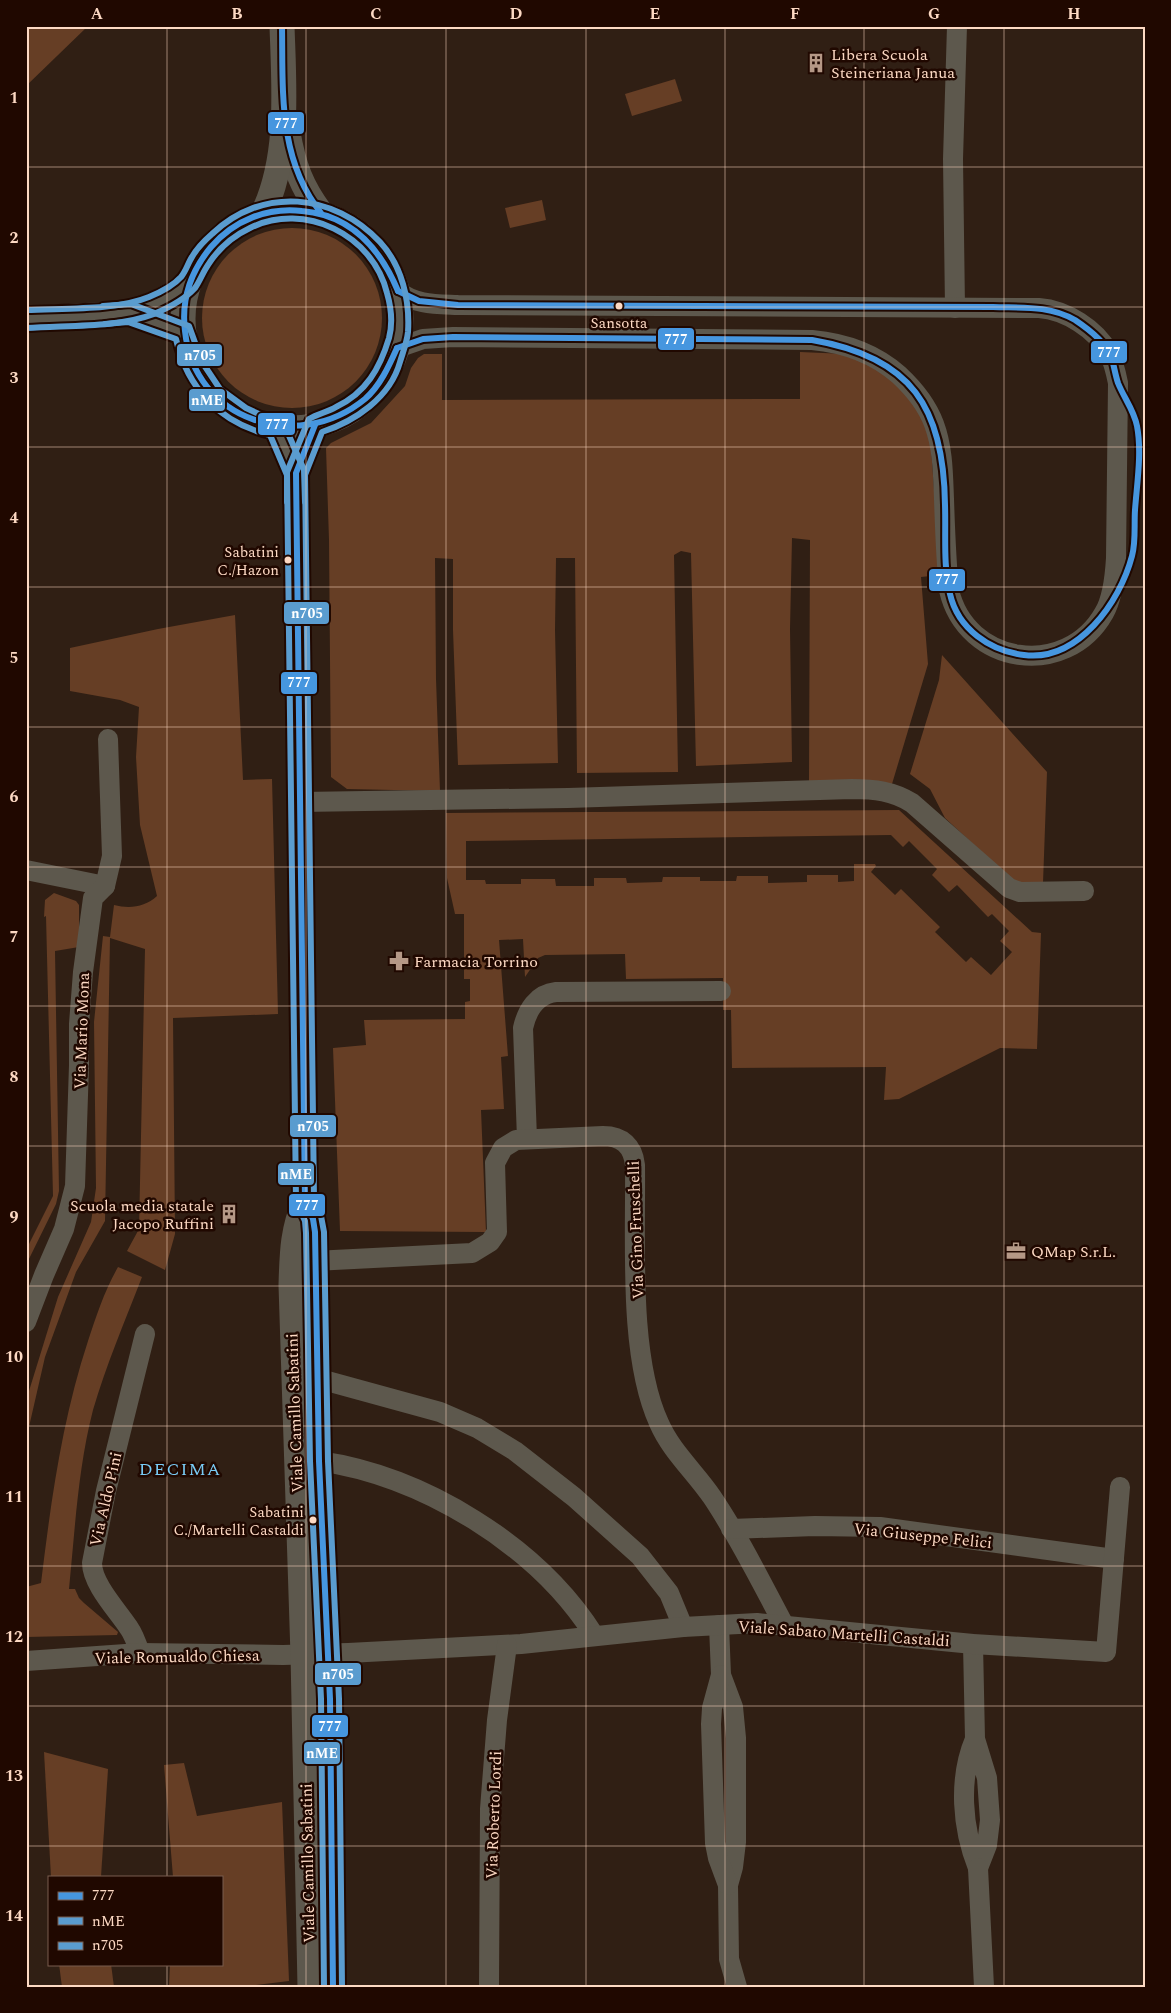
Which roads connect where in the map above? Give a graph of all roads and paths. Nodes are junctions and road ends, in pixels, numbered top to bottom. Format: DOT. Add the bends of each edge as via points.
graph roads {
  1 [pos="282,26"];
  2 [pos="957,26"];
  3 [pos="284,118"];
  4 [pos="263,213"];
  5 [pos="320,213"];
  6 [pos="188,282"];
  7 [pos="398,291"];
  8 [pos="954,308"];
  9 [pos="129,313"];
  10 [pos="26,319"];
  11 [pos="183,332"];
  12 [pos="397,348"];
  13 [pos="315,425"];
  14 [pos="276,427"];
  15 [pos="296,473"];
  16 [pos="108,739"];
  17 [pos="301,802"];
  18 [pos="26,870"];
  19 [pos="105,886"];
  20 [pos="1084,891"];
  21 [pos="721,991"];
  22 [pos="527,1139"];
  23 [pos="306,1201"];
  24 [pos="314,1261"];
  25 [pos="26,1322"];
  26 [pos="145,1334"];
  27 [pos="316,1378"];
  28 [pos="318,1461"];
  29 [pos="1120,1487"];
  30 [pos="731,1529"];
  31 [pos="1114,1559"];
  32 [pos="719,1625"];
  33 [pos="784,1625"];
  34 [pos="682,1627"];
  35 [pos="594,1635"];
  36 [pos="973,1644"];
  37 [pos="507,1645"];
  38 [pos="140,1653"];
  39 [pos="327,1654"];
  40 [pos="303,1655"];
  41 [pos="26,1661"];
  42 [pos="729,1959"];
  43 [pos="310,1987"];
  44 [pos="333,1987"];
  45 [pos="489,1987"];
  46 [pos="723,1987"];
  47 [pos="736,1987"];
  48 [pos="984,1987"];
  1 -- 3 [label="street"];
  2 -- 8 [label="street" via="953,160"];
  3 -- 4 [label="street" via="276,174"];
  3 -- 5 [label="street" via="297,173"];
  4 -- 5 [label="street" via="292,209"];
  4 -- 6 [label="street" via="218,239 200,260"];
  5 -- 7 [label="street" via="366,238 387,266"];
  6 -- 9 [label="street" via="156,303"];
  6 -- 11 [label="street"];
  7 -- 8 [label="street" via="423,303 458,305"];
  7 -- 12 [label="street" via="401,315"];
  8 -- 12 [label="street" via="1052,310 1076,321 1096,337 1114,362 1119,396 1114,578 1104,612 1087,634 1054,653 1030,656 994,648 979,638 958,614 949,590 940,441 929,413 912,388 886,364 865,353 837,343 812,340 453,337 423,339"];
  9 -- 10 [label="street"];
  9 -- 11 [label="street"];
  11 -- 14 [label="street" via="193,367 213,395 242,417"];
  12 -- 13 [label="street" via="379,383 366,398 351,410"];
  13 -- 14 [label="street"];
  13 -- 15 [label="street, Viale Camillo Sabatini"];
  14 -- 15 [label="street, Viale Camillo Sabatini"];
  15 -- 17 [label="street, Viale Camillo Sabatini"];
  16 -- 19 [label="street, Via Mario Mona" via="112,856"];
  17 -- 20 [label="street" via="877,790 897,794 912,803 1009,888 1020,892"];
  17 -- 23 [label="street, Viale Camillo Sabatini"];
  18 -- 19 [label="street"];
  19 -- 25 [label="street, Via Mario Mona" via="93,898 83,972 74,1198"];
  21 -- 22 [label="street" via="556,992 543,996 531,1007 523,1028"];
  22 -- 24 [label="street, Via Gino Fruschelli" via="507,1145 497,1158 497,1232 479,1250"];
  22 -- 30 [label="street, Via Gino Fruschelli" via="608,1136 625,1142 633,1153 639,1334 650,1398 665,1434 711,1494"];
  23 -- 24 [label="street, Viale Camillo Sabatini" via="315,1232"];
  23 -- 40 [label="street, Viale Camillo Sabatini" via="293,1236 291,1285"];
  24 -- 27 [label="street, Viale Camillo Sabatini"];
  26 -- 38 [label="street, Via Aldo Pini" via="106,1490 92,1563 97,1579 130,1628"];
  27 -- 28 [label="street, Viale Camillo Sabatini"];
  27 -- 34 [label="street" via="440,1412 477,1428 515,1451 574,1497 640,1556 668,1593"];
  28 -- 35 [label="street" via="398,1482 479,1524 540,1571"];
  28 -- 39 [label="street, Viale Camillo Sabatini"];
  29 -- 31 [label="street, Viale Sabato Martelli Castaldi"];
  30 -- 31 [label="street, Via Giuseppe Felici" via="880,1527"];
  30 -- 33 [label="street, Via Gino Fruschelli"];
  31 -- 36 [label="street, Viale Sabato Martelli Castaldi" via="1106,1652"];
  32 -- 33 [label="street, Viale Sabato Martelli Castaldi"];
  32 -- 34 [label="street, Viale Sabato Martelli Castaldi"];
  32 -- 42 [label="street" via="721,1675 712,1708 715,1843 728,1885"];
  33 -- 36 [label="street, Viale Sabato Martelli Castaldi"];
  34 -- 35 [label="street, Viale Sabato Martelli Castaldi"];
  35 -- 37 [label="street, Viale Sabato Martelli Castaldi"];
  36 -- 48 [label="street" via="975,1738 966,1762 964,1784 966,1827 978,1868"];
  37 -- 39 [label="street, Viale Sabato Martelli Castaldi"];
  37 -- 45 [label="street, Via Roberto Lordi" via="490,1809"];
  38 -- 40 [label="street, Viale Romualdo Chiesa"];
  38 -- 41 [label="street, Viale Romualdo Chiesa"];
  39 -- 40 [label="street, Viale Romualdo Chiesa"];
  39 -- 44 [label="street, Viale Camillo Sabatini"];
  40 -- 43 [label="street, Viale Camillo Sabatini"];
  42 -- 46 [label="street"];
  42 -- 47 [label="street"];
}
